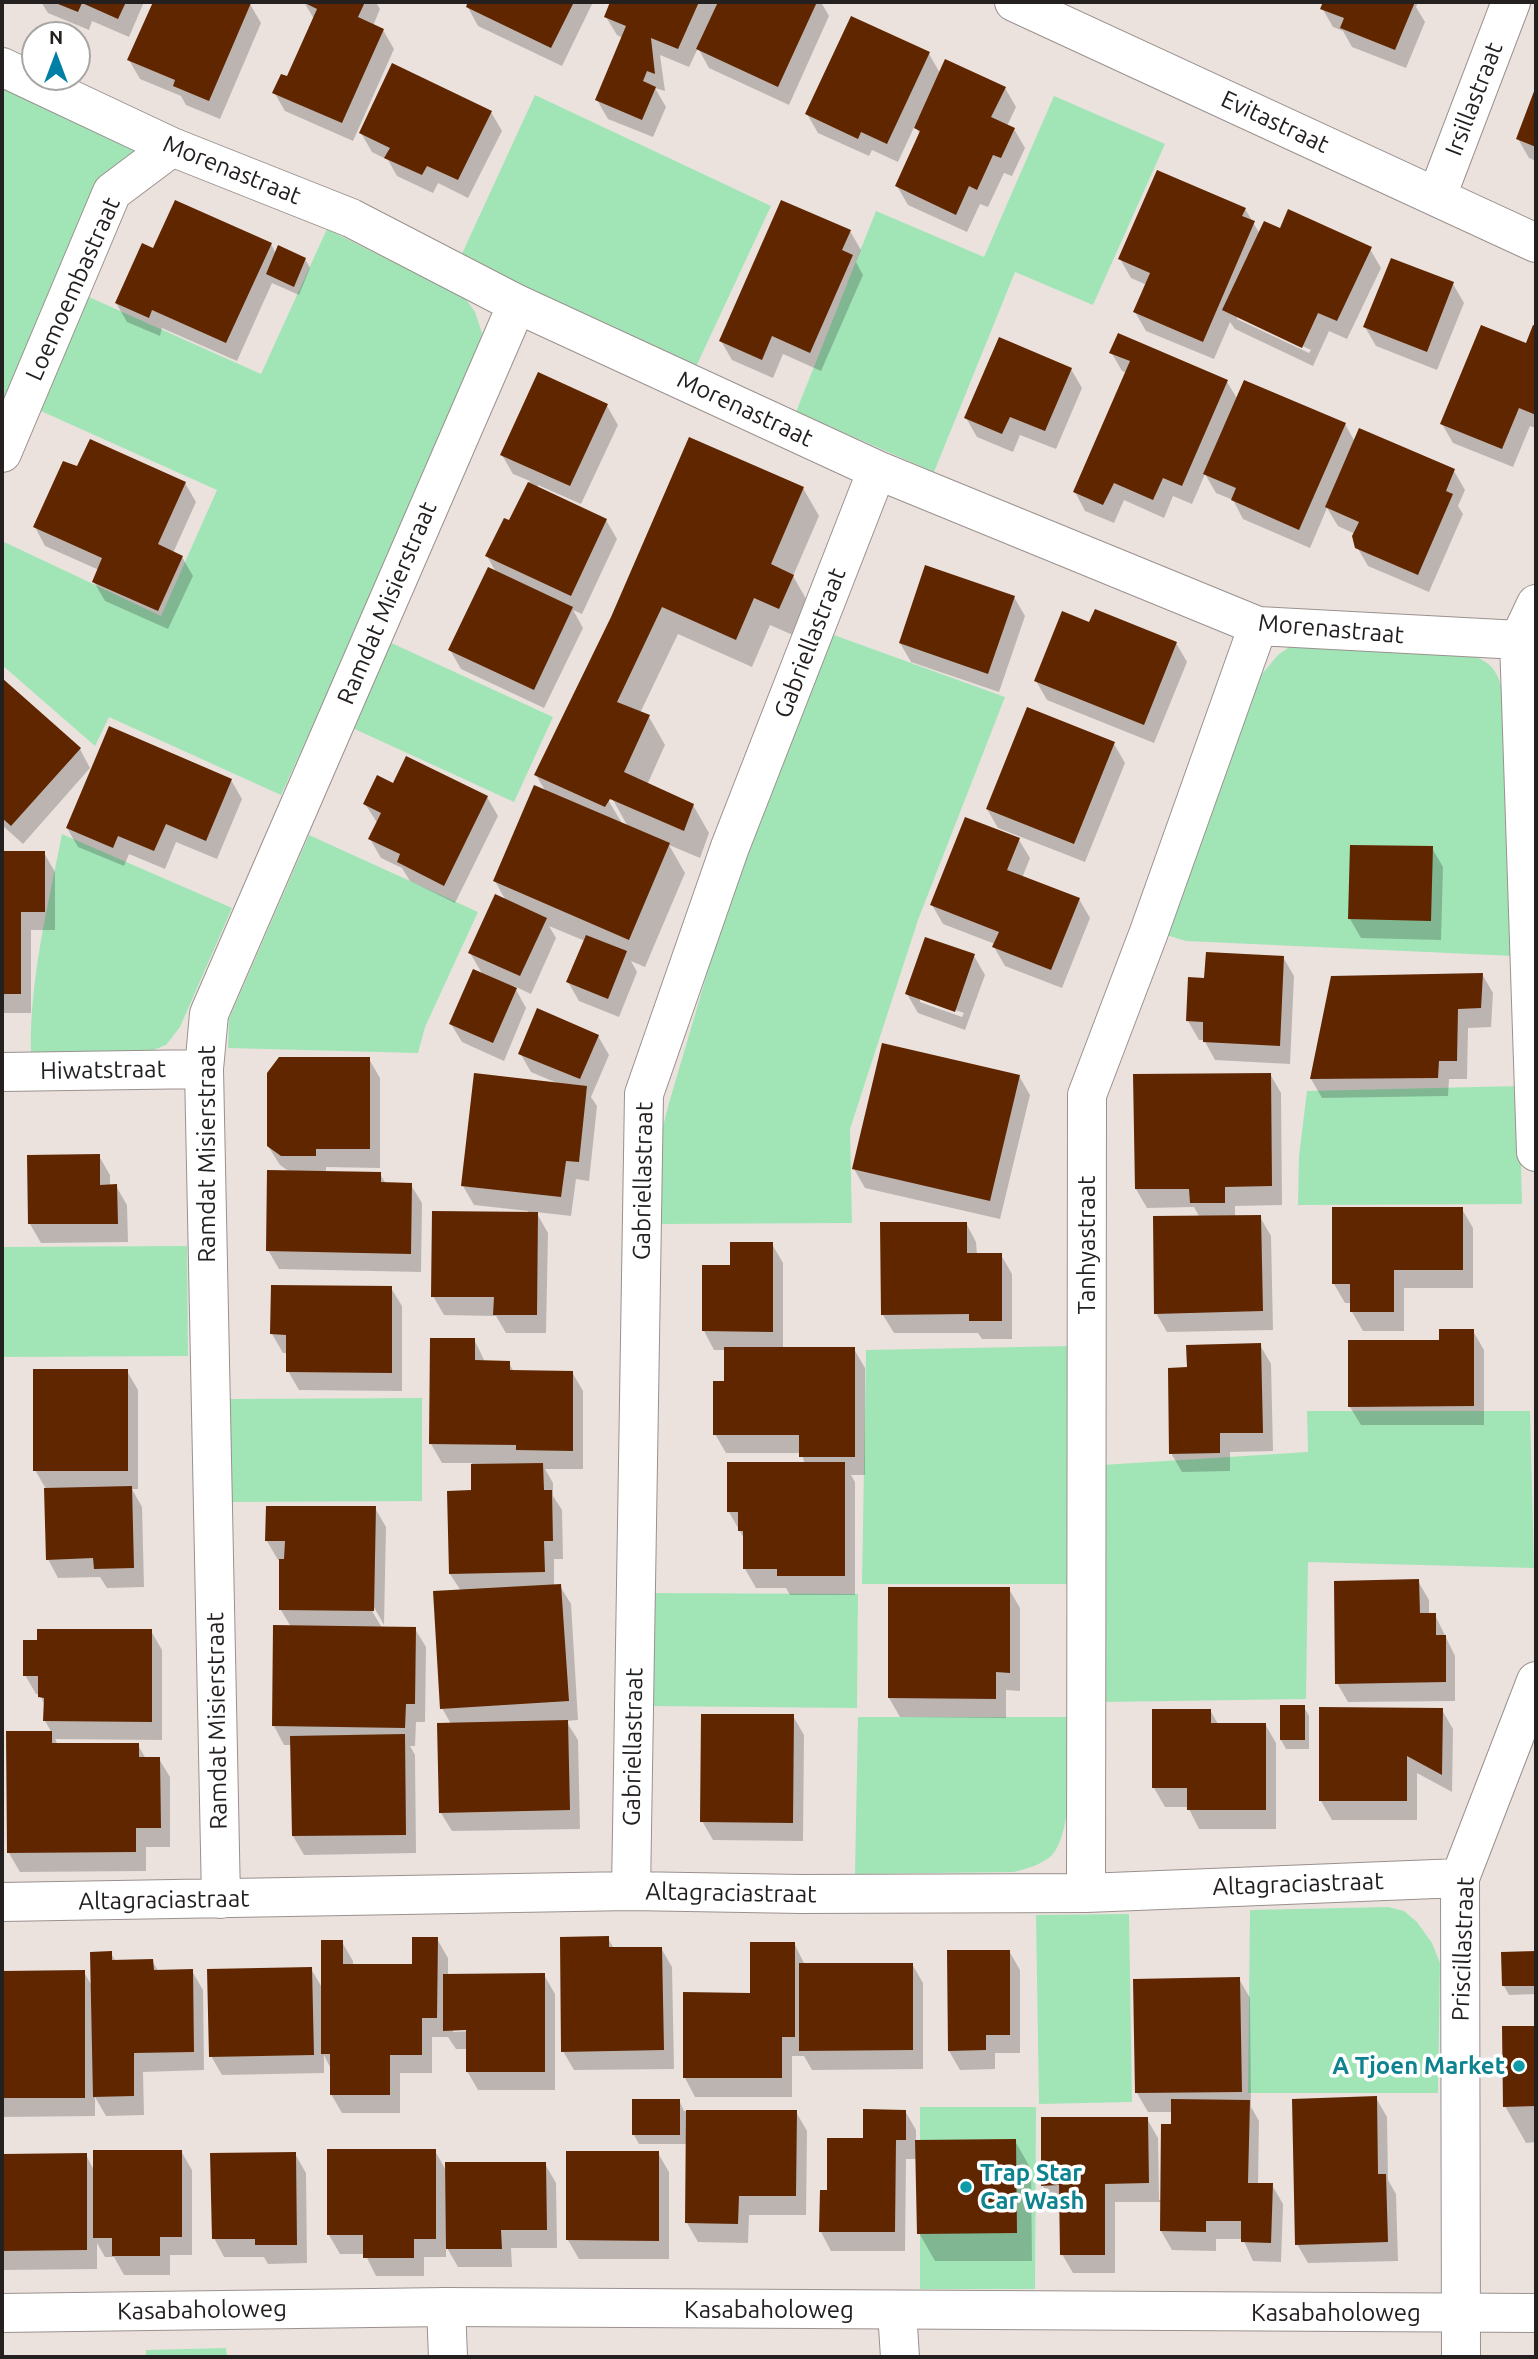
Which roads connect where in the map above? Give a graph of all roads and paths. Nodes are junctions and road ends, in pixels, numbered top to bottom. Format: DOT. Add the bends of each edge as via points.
graph roads {
  1 [pos="1014,2"];
  2 [pos="1511,2"];
  3 [pos="2,68"];
  4 [pos="172,147"];
  5 [pos="1437,196"];
  6 [pos="1536,243"];
  7 [pos="517,304"];
  8 [pos="2,453"];
  9 [pos="877,470"];
  10 [pos="1536,604"];
  11 [pos="1258,626"];
  12 [pos="1519,640"];
  13 [pos="204,1069"];
  14 [pos="2,1072"];
  15 [pos="1536,1152"];
  16 [pos="1536,1681"];
  17 [pos="1460,1878"];
  18 [pos="631,1891"];
  19 [pos="1086,1893"];
  20 [pos="220,1899"];
  21 [pos="2,1902"];
  22 [pos="446,2307"];
  23 [pos="897,2311"];
  24 [pos="2,2313"];
  25 [pos="1536,2313"];
  26 [pos="1461,2314"];
  27 [pos="448,2357"];
  28 [pos="900,2357"];
  29 [pos="1461,2357"];
  1 -- 5 [label="street, Evitastraat"];
  2 -- 5 [label="street, Irsillastraat"];
  3 -- 4 [label="street, Morenastraat"];
  4 -- 7 [label="street, Morenastraat" via="351,218"];
  4 -- 8 [label="street, Loemoembastraat" via="112,192"];
  5 -- 6 [label="street, Evitastraat"];
  7 -- 9 [label="street, Morenastraat"];
  7 -- 13 [label="street, Ramdat Misierstraat" via="209,1014"];
  9 -- 11 [label="street, Morenastraat"];
  9 -- 18 [label="street, Gabriellastraat" via="730,847 644,1094"];
  10 -- 12 [label="street"];
  11 -- 12 [label="street, Morenastraat"];
  11 -- 19 [label="street, Tanhyastraat" via="1087,1095"];
  12 -- 15 [label="street"];
  13 -- 14 [label="street, Hiwatstraat"];
  13 -- 20 [label="street, Ramdat Misierstraat"];
  16 -- 17 [label="street, Priscillastraat"];
  17 -- 19 [label="street, Altagraciastraat"];
  17 -- 26 [label="street, Priscillastraat"];
  18 -- 19 [label="street, Altagraciastraat"];
  18 -- 20 [label="street, Altagraciastraat"];
  20 -- 21 [label="street, Altagraciastraat"];
  22 -- 23 [label="street, Kasabaholoweg"];
  22 -- 24 [label="street, Kasabaholoweg"];
  22 -- 27 [label="street"];
  23 -- 26 [label="street, Kasabaholoweg"];
  23 -- 28 [label="street"];
  25 -- 26 [label="street, Kasabaholoweg"];
  26 -- 29 [label="street, Priscillastraat"];
}
